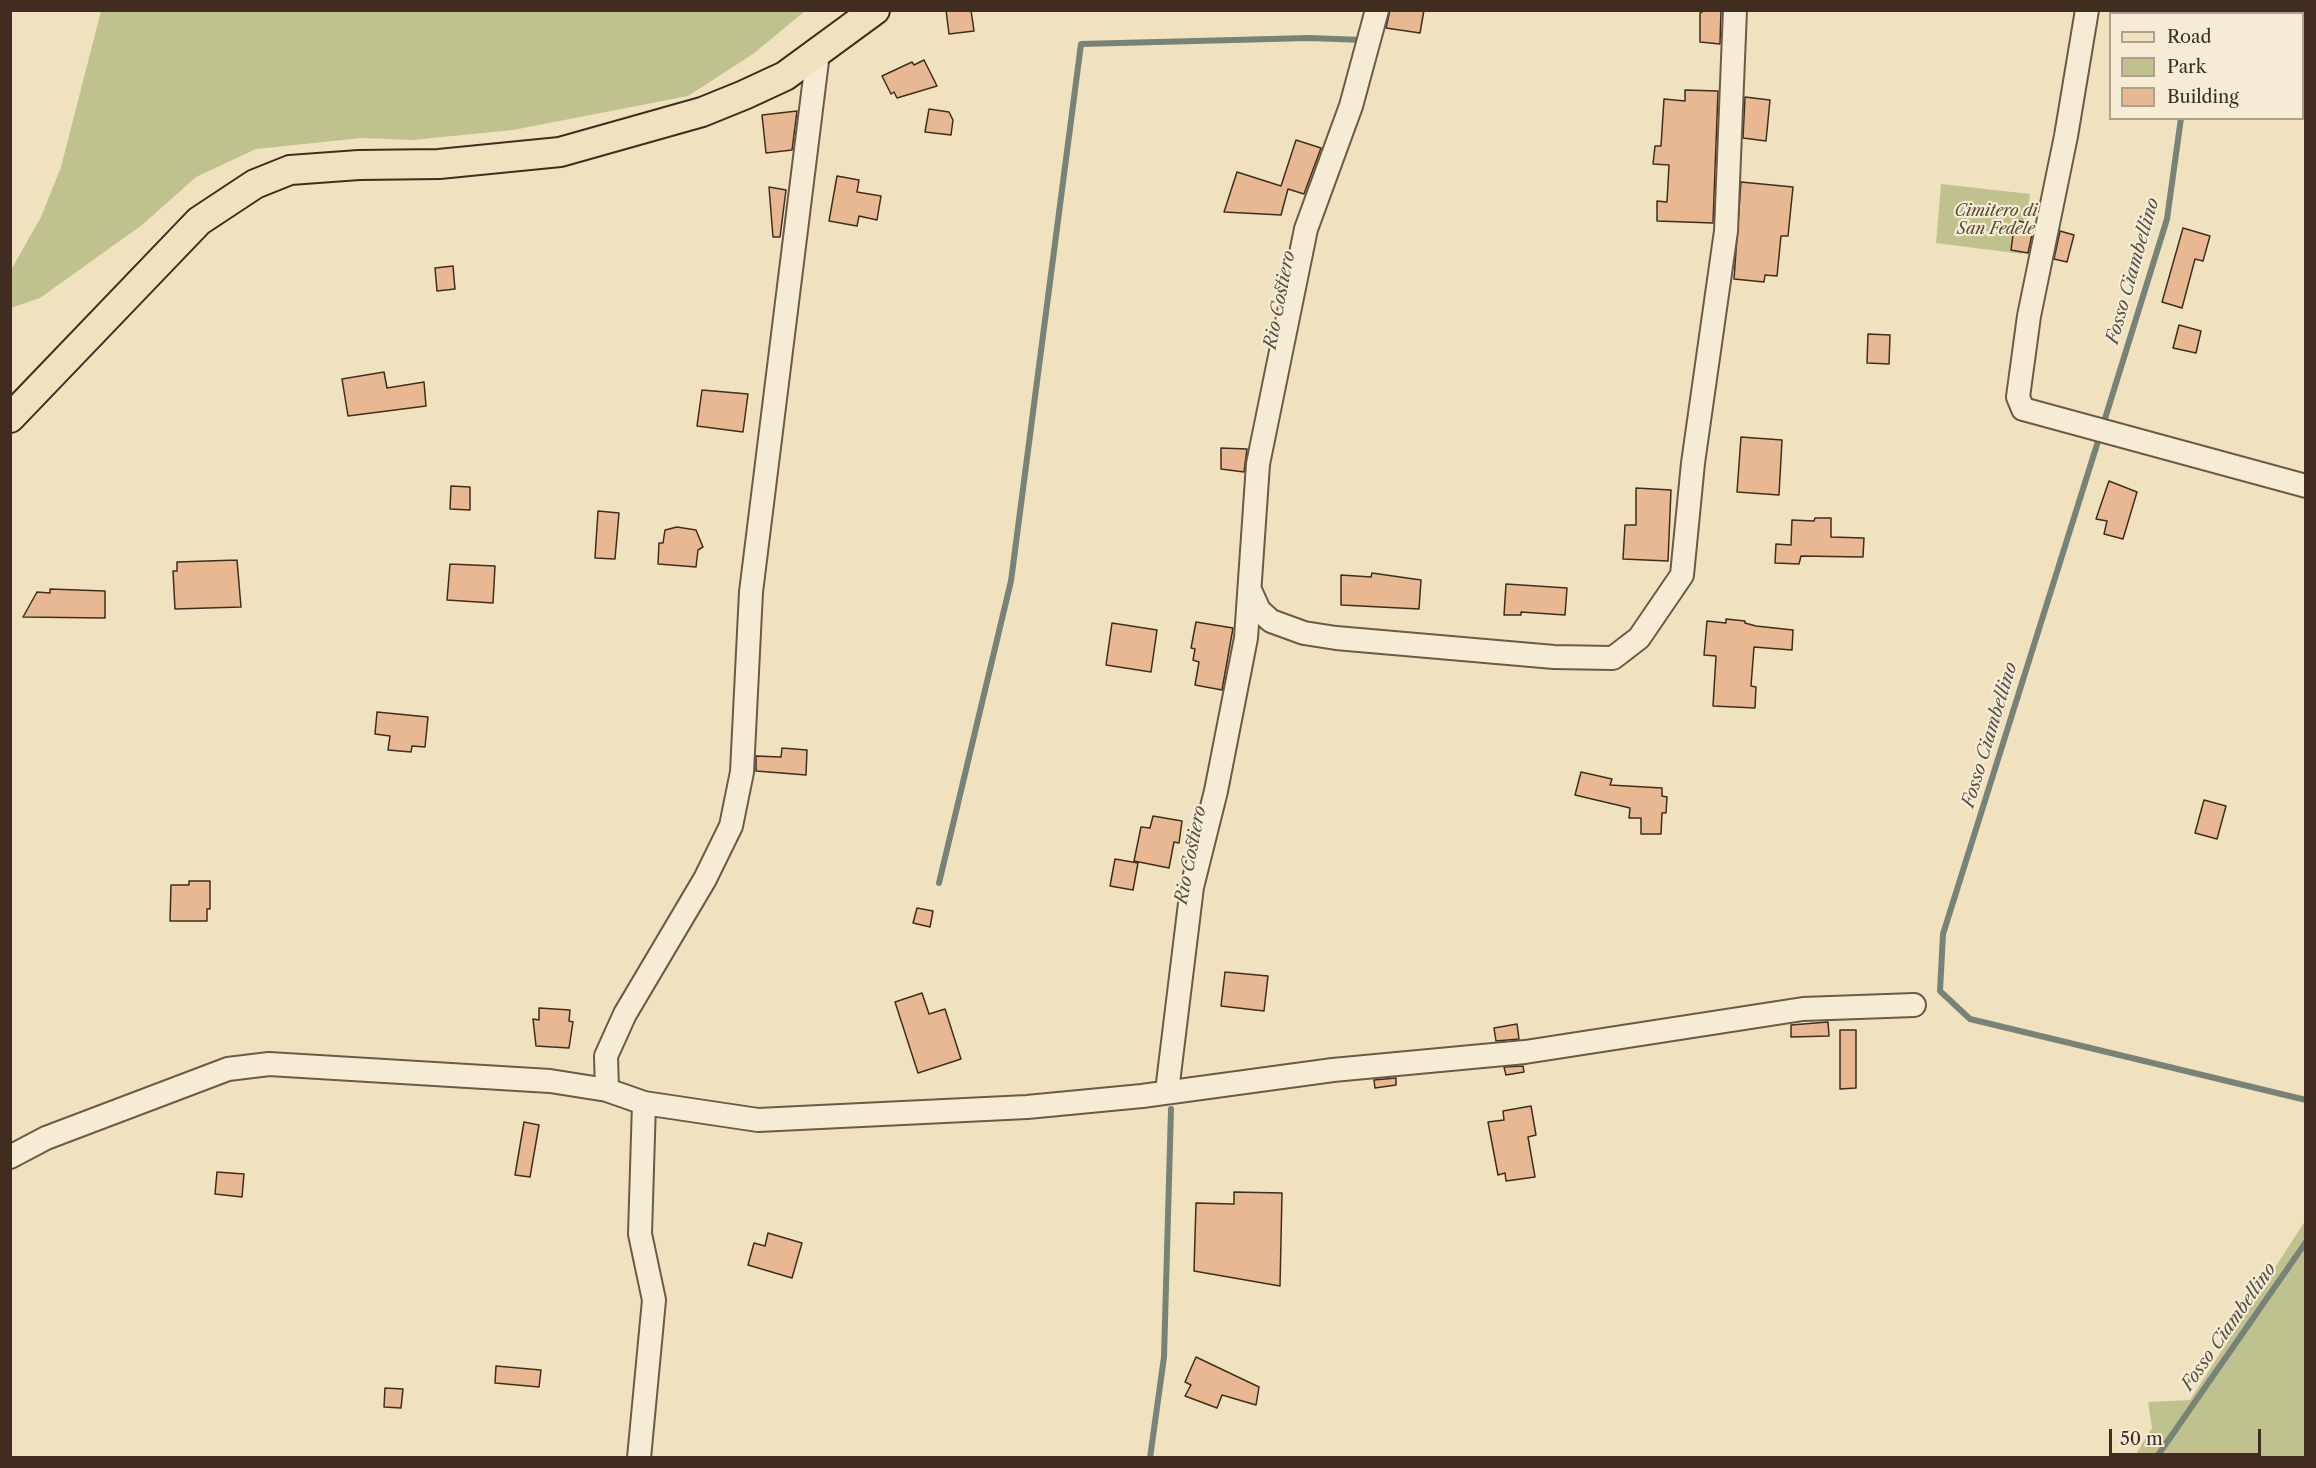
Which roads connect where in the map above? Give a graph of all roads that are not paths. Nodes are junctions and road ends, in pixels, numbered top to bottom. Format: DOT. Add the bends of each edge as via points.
graph roads {
  1 [pos="875,10"];
  2 [pos="1377,10"];
  3 [pos="1735,10"];
  4 [pos="2087,10"];
  5 [pos="819,54"];
  6 [pos="10,418"];
  7 [pos="2306,486"];
  8 [pos="1250,589"];
  9 [pos="1914,1005"];
  10 [pos="607,1090"];
  11 [pos="1167,1091"];
  12 [pos="644,1103"];
  13 [pos="10,1157"];
  14 [pos="639,1458"];
  1 -- 5 [label="main road"];
  2 -- 8 [label="street" via="1351,106 1306,229 1296,273 1258,464"];
  3 -- 8 [label="street" via="1726,231 1693,464 1682,575 1639,638 1613,658 1554,657 1336,638 1304,633 1271,621 1259,610"];
  4 -- 7 [label="street" via="2029,316 2018,397 2023,409"];
  5 -- 6 [label="main road" via="784,76 702,112 560,152 439,164 290,170 255,184 200,221"];
  5 -- 10 [label="street" via="751,592 741,772 731,826 705,879 625,1014 606,1056"];
  8 -- 11 [label="street" via="1246,638 1216,791 1192,887"];
  9 -- 11 [label="street" via="1803,1009 1525,1052"];
  10 -- 12 [label="street"];
  10 -- 13 [label="street" via="550,1081 269,1064 228,1070 46,1138"];
  11 -- 12 [label="street" via="1027,1107 758,1120"];
  12 -- 14 [label="street" via="640,1234 654,1300"];
}
